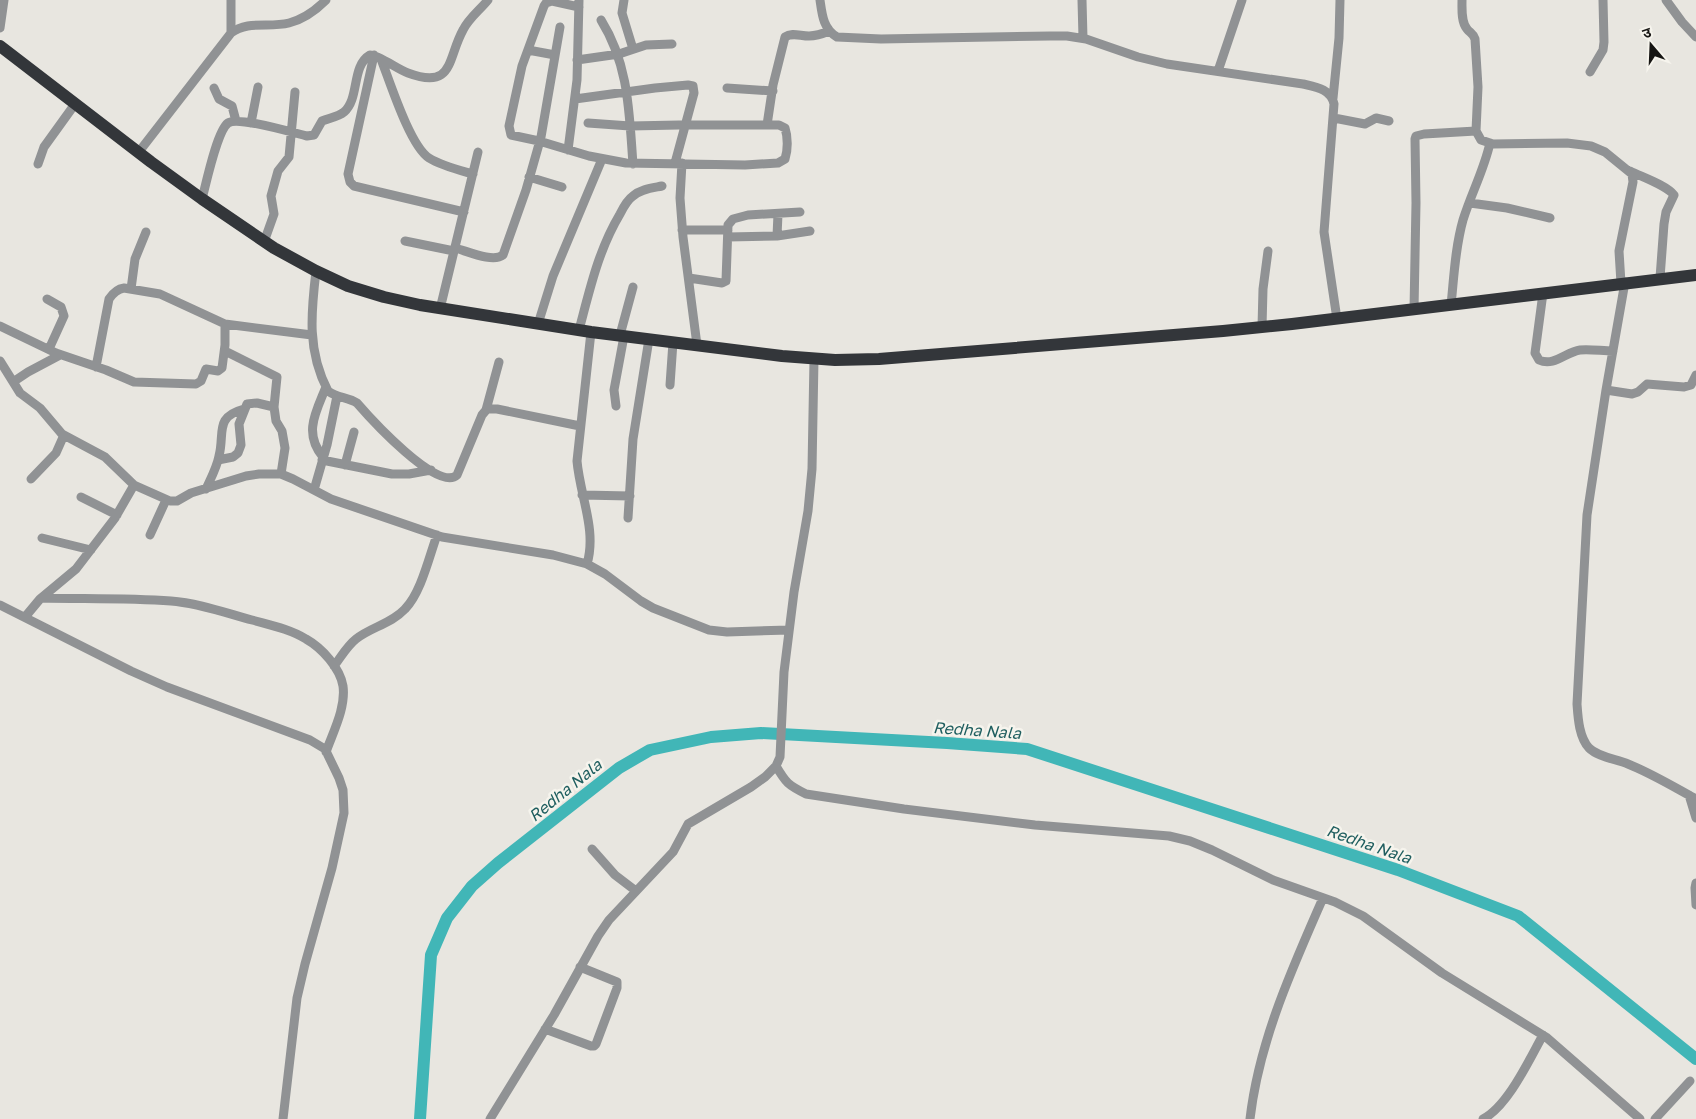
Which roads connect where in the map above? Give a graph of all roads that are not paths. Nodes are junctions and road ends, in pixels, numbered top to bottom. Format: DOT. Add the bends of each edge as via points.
graph roads {
  1 [pos="4,0"];
  2 [pos="231,0"];
  3 [pos="326,0"];
  4 [pos="488,0"];
  5 [pos="624,0"];
  6 [pos="820,0"];
  7 [pos="1082,0"];
  8 [pos="1242,0"];
  9 [pos="1340,0"];
  10 [pos="1462,0"];
  11 [pos="1603,0"];
  12 [pos="1666,0"];
  13 [pos="579,3"];
  14 [pos="601,20"];
  15 [pos="560,27"];
  16 [pos="0,28"];
  17 [pos="829,31"];
  18 [pos="230,33"];
  19 [pos="1696,36"];
  20 [pos="1083,38"];
  21 [pos="672,44"];
  22 [pos="0,48"];
  23 [pos="633,49"];
  24 [pos="528,50"];
  25 [pos="619,54"];
  26 [pos="555,55"];
  27 [pos="377,57"];
  28 [pos="577,60"];
  29 [pos="1218,71"];
  30 [pos="1590,72"];
  31 [pos="214,88"];
  32 [pos="258,88"];
  33 [pos="727,88"];
  34 [pos="772,90"];
  35 [pos="295,92"];
  36 [pos="627,92"];
  37 [pos="1333,98"];
  38 [pos="575,99"];
  39 [pos="75,104"];
  40 [pos="1334,118"];
  41 [pos="236,121"];
  42 [pos="1389,121"];
  43 [pos="251,123"];
  44 [pos="588,123"];
  45 [pos="685,124"];
  46 [pos="767,124"];
  47 [pos="630,126"];
  48 [pos="1476,131"];
  49 [pos="292,132"];
  50 [pos="539,141"];
  51 [pos="1490,143"];
  52 [pos="568,150"];
  53 [pos="478,152"];
  54 [pos="138,153"];
  55 [pos="602,159"];
  56 [pos="678,163"];
  57 [pos="38,164"];
  58 [pos="633,164"];
  59 [pos="1630,171"];
  60 [pos="473,174"];
  61 [pos="529,177"];
  62 [pos="662,186"];
  63 [pos="562,187"];
  64 [pos="202,199"];
  65 [pos="1470,203"];
  66 [pos="464,212"];
  67 [pos="800,212"];
  68 [pos="778,214"];
  69 [pos="1550,218"];
  70 [pos="682,230"];
  71 [pos="810,231"];
  72 [pos="146,232"];
  73 [pos="728,233"];
  74 [pos="776,236"];
  75 [pos="264,242"];
  76 [pos="405,242"];
  77 [pos="454,249"];
  78 [pos="1268,251"];
  79 [pos="316,270"];
  80 [pos="1696,275"];
  81 [pos="689,278"];
  82 [pos="1660,278"];
  83 [pos="1623,283"];
  84 [pos="633,286"];
  85 [pos="131,289"];
  86 [pos="1543,293"];
  87 [pos="47,299"];
  88 [pos="1451,305"];
  89 [pos="440,309"];
  90 [pos="1414,310"];
  91 [pos="1337,319"];
  92 [pos="225,324"];
  93 [pos="538,324"];
  94 [pos="0,326"];
  95 [pos="1262,327"];
  96 [pos="585,331"];
  97 [pos="312,334"];
  98 [pos="622,336"];
  99 [pos="650,339"];
  100 [pos="673,342"];
  101 [pos="697,345"];
  102 [pos="49,350"];
  103 [pos="225,351"];
  104 [pos="1613,351"];
  105 [pos="60,355"];
  106 [pos="814,359"];
  107 [pos="0,361"];
  108 [pos="499,362"];
  109 [pos="96,367"];
  110 [pos="1696,375"];
  111 [pos="13,382"];
  112 [pos="670,385"];
  113 [pos="326,387"];
  114 [pos="1606,390"];
  115 [pos="337,396"];
  116 [pos="616,406"];
  117 [pos="274,407"];
  118 [pos="244,409"];
  119 [pos="486,410"];
  120 [pos="580,426"];
  121 [pos="354,432"];
  122 [pos="64,435"];
  123 [pos="323,459"];
  124 [pos="218,460"];
  125 [pos="345,465"];
  126 [pos="431,470"];
  127 [pos="281,474"];
  128 [pos="31,479"];
  129 [pos="134,485"];
  130 [pos="206,488"];
  131 [pos="314,490"];
  132 [pos="582,495"];
  133 [pos="630,496"];
  134 [pos="81,497"];
  135 [pos="166,500"];
  136 [pos="117,515"];
  137 [pos="628,518"];
  138 [pos="150,535"];
  139 [pos="437,535"];
  140 [pos="42,538"];
  141 [pos="91,550"];
  142 [pos="587,564"];
  143 [pos="0,604"];
  144 [pos="32,608"];
  145 [pos="789,630"];
  146 [pos="334,666"];
  147 [pos="326,752"];
  148 [pos="776,766"];
  149 [pos="1693,797"];
  150 [pos="1696,818"];
  151 [pos="592,849"];
  152 [pos="1696,883"];
  153 [pos="636,891"];
  154 [pos="1322,898"];
  155 [pos="1696,905"];
  156 [pos="580,967"];
  157 [pos="545,1029"];
  158 [pos="1543,1035"];
  159 [pos="1690,1081"];
  160 [pos="283,1119"];
  161 [pos="490,1119"];
  162 [pos="1250,1119"];
  163 [pos="1483,1119"];
  164 [pos="1640,1119"];
  165 [pos="1655,1119"];
  1 -- 16 [label="street"];
  2 -- 18 [label="street"];
  3 -- 18 [label="street" via="303,18 289,23 244,26"];
  4 -- 27 [label="street" via="467,22 447,68 440,76 428,79"];
  5 -- 23 [label="street" via="622,13"];
  6 -- 17 [label="street"];
  7 -- 20 [label="street"];
  8 -- 29 [label="street"];
  9 -- 37 [label="street"];
  10 -- 48 [label="street" via="1464,24 1474,35 1476,49"];
  11 -- 30 [label="street" via="1604,42"];
  12 -- 19 [label="street"];
  13 -- 24 [label="street" via="546,3"];
  13 -- 28 [label="street"];
  14 -- 25 [label="street"];
  15 -- 26 [label="street"];
  17 -- 20 [label="street" via="837,37 855,39"];
  17 -- 34 [label="street" via="785,37"];
  18 -- 54 [label="street"];
  20 -- 29 [label="street" via="1155,62"];
  21 -- 23 [label="street"];
  22 -- 39 [label="highway"];
  23 -- 25 [label="street"];
  24 -- 26 [label="street"];
  24 -- 50 [label="street" via="508,130 510,135"];
  25 -- 28 [label="street"];
  25 -- 36 [label="street"];
  26 -- 50 [label="street"];
  27 -- 49 [label="street" via="367,56 362,63 350,103 339,116 322,121 314,135"];
  27 -- 60 [label="street" via="423,154"];
  27 -- 66 [label="street" via="348,174 350,182 354,186"];
  28 -- 38 [label="street"];
  29 -- 37 [label="street" via="1303,84 1326,91"];
  31 -- 41 [label="street" via="219,99 232,106"];
  32 -- 43 [label="street"];
  33 -- 34 [label="street"];
  34 -- 46 [label="street"];
  35 -- 49 [label="street"];
  36 -- 38 [label="street"];
  36 -- 45 [label="street" via="693,86"];
  36 -- 47 [label="street"];
  37 -- 40 [label="street"];
  38 -- 52 [label="street"];
  39 -- 54 [label="highway"];
  39 -- 57 [label="street" via="44,147"];
  40 -- 42 [label="street" via="1365,124 1376,118"];
  40 -- 91 [label="street" via="1324,232"];
  41 -- 43 [label="street"];
  41 -- 64 [label="street" via="227,123 224,128"];
  43 -- 49 [label="street"];
  44 -- 47 [label="street"];
  45 -- 46 [label="street"];
  45 -- 47 [label="street"];
  45 -- 56 [label="street"];
  46 -- 56 [label="street" via="785,128 787,154 783,161"];
  47 -- 58 [label="street"];
  48 -- 51 [label="street" via="1481,140"];
  48 -- 90 [label="street" via="1424,134 1415,139"];
  49 -- 75 [label="street" via="289,157 279,168 272,192 274,214"];
  50 -- 52 [label="street"];
  50 -- 61 [label="street"];
  51 -- 59 [label="street" via="1591,146 1605,152"];
  51 -- 65 [label="street"];
  52 -- 55 [label="street"];
  53 -- 60 [label="street"];
  54 -- 64 [label="highway"];
  55 -- 58 [label="street"];
  55 -- 93 [label="street" via="550,282"];
  56 -- 58 [label="street"];
  56 -- 70 [label="street"];
  59 -- 82 [label="street" via="1674,195 1662,234"];
  59 -- 83 [label="street" via="1633,182 1619,251"];
  60 -- 66 [label="street"];
  61 -- 63 [label="street"];
  61 -- 77 [label="street" via="500,258"];
  62 -- 96 [label="street" via="632,196 609,232 592,281"];
  64 -- 75 [label="highway"];
  65 -- 69 [label="street"];
  65 -- 88 [label="street" via="1458,242"];
  66 -- 77 [label="street"];
  67 -- 68 [label="street"];
  68 -- 73 [label="street" via="738,216 730,222"];
  68 -- 74 [label="street"];
  70 -- 73 [label="street"];
  70 -- 81 [label="street"];
  71 -- 74 [label="street"];
  72 -- 85 [label="street" via="135,259"];
  73 -- 74 [label="street"];
  73 -- 81 [label="street" via="726,281"];
  75 -- 79 [label="highway"];
  76 -- 77 [label="street"];
  77 -- 89 [label="street"];
  78 -- 95 [label="street"];
  79 -- 89 [label="highway" via="344,284 384,297"];
  79 -- 97 [label="street"];
  80 -- 82 [label="highway"];
  81 -- 101 [label="street"];
  82 -- 83 [label="highway"];
  83 -- 86 [label="highway"];
  83 -- 104 [label="street"];
  84 -- 98 [label="street"];
  85 -- 92 [label="street" via="160,294"];
  85 -- 109 [label="street" via="119,289 109,299"];
  86 -- 88 [label="highway"];
  86 -- 104 [label="street" via="1535,353 1539,360 1549,363 1581,350"];
  87 -- 102 [label="street" via="60,307 64,316"];
  88 -- 90 [label="highway"];
  89 -- 93 [label="highway"];
  90 -- 91 [label="highway"];
  91 -- 95 [label="highway"];
  92 -- 97 [label="street"];
  92 -- 103 [label="street"];
  93 -- 96 [label="highway"];
  94 -- 102 [label="street"];
  95 -- 106 [label="highway" via="942,354 856,360"];
  96 -- 98 [label="highway"];
  96 -- 120 [label="street"];
  97 -- 113 [label="street"];
  98 -- 99 [label="highway"];
  98 -- 116 [label="street" via="614,390"];
  99 -- 100 [label="highway"];
  99 -- 133 [label="street" via="633,439"];
  100 -- 101 [label="highway"];
  100 -- 112 [label="street"];
  101 -- 106 [label="highway"];
  102 -- 105 [label="street"];
  103 -- 109 [label="street" via="222,368 206,369 196,384 134,382"];
  103 -- 117 [label="street" via="277,377"];
  104 -- 114 [label="street"];
  105 -- 109 [label="street"];
  105 -- 111 [label="street"];
  106 -- 145 [label="street" via="808,511"];
  107 -- 111 [label="street"];
  108 -- 119 [label="street"];
  110 -- 114 [label="street" via="1691,385 1684,387 1646,384 1632,394"];
  111 -- 122 [label="street"];
  113 -- 115 [label="street"];
  113 -- 123 [label="street" via="314,417 312,432 315,446"];
  114 -- 149 [label="street" via="1588,515 1577,704 1580,728 1593,751 1629,764"];
  115 -- 123 [label="street"];
  115 -- 126 [label="street" via="357,403 393,441"];
  117 -- 118 [label="street" via="251,403"];
  117 -- 127 [label="street" via="285,448"];
  118 -- 124 [label="street" via="229,415 222,426"];
  118 -- 124 [label="street" via="239,424 241,445 238,453"];
  119 -- 120 [label="street" via="492,408"];
  119 -- 126 [label="street" via="454,478 447,479"];
  120 -- 132 [label="street" via="577,461"];
  121 -- 125 [label="street"];
  122 -- 128 [label="street" via="56,453"];
  122 -- 129 [label="street" via="105,457"];
  123 -- 125 [label="street"];
  123 -- 131 [label="street"];
  124 -- 130 [label="street"];
  125 -- 126 [label="street" via="392,474"];
  127 -- 130 [label="street" via="246,476"];
  127 -- 131 [label="street"];
  129 -- 135 [label="street"];
  129 -- 136 [label="street"];
  130 -- 135 [label="street" via="176,500"];
  131 -- 139 [label="street" via="342,503"];
  132 -- 133 [label="street"];
  132 -- 142 [label="street" via="591,543"];
  133 -- 137 [label="street"];
  134 -- 136 [label="street"];
  135 -- 138 [label="street"];
  136 -- 141 [label="street"];
  139 -- 142 [label="street"];
  139 -- 146 [label="street" via="417,591 405,610 355,640"];
  140 -- 141 [label="street"];
  141 -- 144 [label="street" via="76,569"];
  142 -- 145 [label="street" via="652,608 709,630"];
  143 -- 144 [label="street"];
  144 -- 146 [label="street" via="173,601 296,633 308,639"];
  144 -- 147 [label="street" via="147,678 310,740"];
  145 -- 148 [label="street" via="780,757"];
  146 -- 147 [label="street" via="343,687 342,705"];
  147 -- 160 [label="street" via="340,778 344,813 297,998"];
  148 -- 153 [label="street" via="752,788 688,824 673,852"];
  148 -- 154 [label="street" via="791,786 806,794 1026,824 1135,832 1190,841 1273,880"];
  149 -- 150 [label="street"];
  151 -- 153 [label="street" via="615,875"];
  152 -- 155 [label="street"];
  153 -- 156 [label="street" via="609,920"];
  154 -- 158 [label="street" via="1363,916 1442,973"];
  154 -- 162 [label="street" via="1276,1010 1256,1080"];
  156 -- 157 [label="street"];
  156 -- 157 [label="street" via="617,982 596,1044 591,1046"];
  157 -- 161 [label="street"];
  158 -- 163 [label="street" via="1502,1102"];
  158 -- 164 [label="street"];
  159 -- 165 [label="street"];
}
